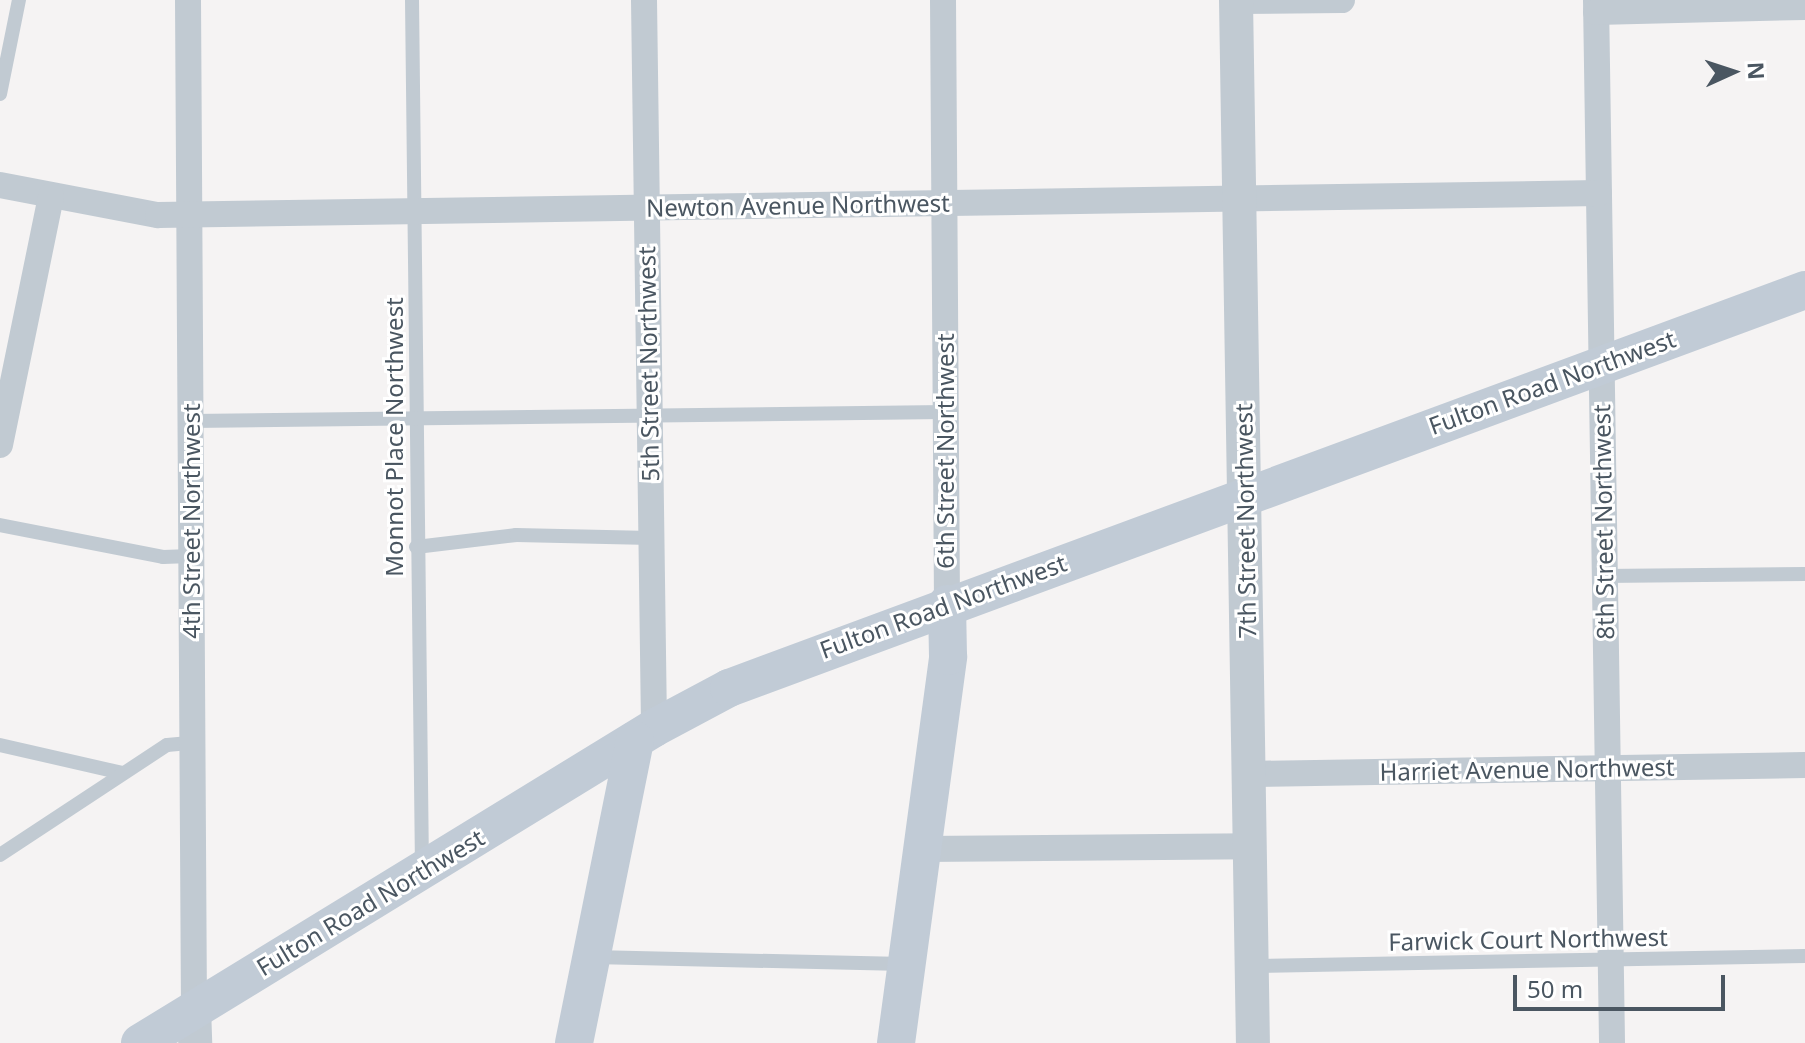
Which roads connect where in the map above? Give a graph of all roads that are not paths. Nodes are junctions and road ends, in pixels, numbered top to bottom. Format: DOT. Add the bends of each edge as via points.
graph roads {
  1 [pos="19,0"];
  2 [pos="188,0"];
  3 [pos="412,0"];
  4 [pos="644,0"];
  5 [pos="943,0"];
  6 [pos="1342,0"];
  7 [pos="1236,1"];
  8 [pos="1596,6"];
  9 [pos="1805,7"];
  10 [pos="0,94"];
  11 [pos="0,185"];
  12 [pos="1599,193"];
  13 [pos="51,196"];
  14 [pos="1240,199"];
  15 [pos="944,203"];
  16 [pos="646,206"];
  17 [pos="414,209"];
  18 [pos="189,214"];
  19 [pos="1805,290"];
  20 [pos="9,357"];
  21 [pos="1601,363"];
  22 [pos="944,412"];
  23 [pos="649,417"];
  24 [pos="414,418"];
  25 [pos="191,421"];
  26 [pos="0,445"];
  27 [pos="1244,496"];
  28 [pos="0,525"];
  29 [pos="651,538"];
  30 [pos="416,547"];
  31 [pos="191,556"];
  32 [pos="1805,574"];
  33 [pos="1603,576"];
  34 [pos="947,604"];
  35 [pos="644,734"];
  36 [pos="192,743"];
  37 [pos="0,745"];
  38 [pos="1805,765"];
  39 [pos="1607,768"];
  40 [pos="122,773"];
  41 [pos="1249,774"];
  42 [pos="1250,846"];
  43 [pos="922,849"];
  44 [pos="0,855"];
  45 [pos="422,873"];
  46 [pos="1805,956"];
  47 [pos="592,957"];
  48 [pos="1611,959"];
  49 [pos="907,964"];
  50 [pos="1252,966"];
  51 [pos="194,1025"];
  52 [pos="140,1043"];
  53 [pos="574,1043"];
  54 [pos="896,1043"];
  55 [pos="1253,1043"];
  56 [pos="1612,1043"];
  1 -- 10 [label="lane"];
  2 -- 18 [label="street, 4th Street Northwest"];
  3 -- 17 [label="lane, Monnot Place Northwest"];
  4 -- 16 [label="street, 5th Street Northwest"];
  5 -- 15 [label="street, 6th Street Northwest"];
  6 -- 7 [label="street"];
  7 -- 14 [label="street, 7th Street Northwest"];
  8 -- 9 [label="street"];
  8 -- 12 [label="street, 8th Street Northwest"];
  11 -- 13 [label="street, Newton Avenue Northwest"];
  12 -- 14 [label="street, Newton Avenue Northwest"];
  12 -- 21 [label="street, 8th Street Northwest"];
  13 -- 18 [label="street, Newton Avenue Northwest" via="158,215"];
  13 -- 20 [label="street"];
  14 -- 15 [label="street, Newton Avenue Northwest"];
  14 -- 27 [label="street, 7th Street Northwest"];
  15 -- 16 [label="street, Newton Avenue Northwest"];
  15 -- 22 [label="street, 6th Street Northwest"];
  16 -- 17 [label="street, Newton Avenue Northwest"];
  16 -- 23 [label="street, 5th Street Northwest"];
  17 -- 18 [label="street, Newton Avenue Northwest"];
  17 -- 24 [label="lane, Monnot Place Northwest"];
  18 -- 25 [label="street, 4th Street Northwest"];
  19 -- 21 [label="main road, Fulton Road Northwest"];
  20 -- 26 [label="street"];
  21 -- 27 [label="main road, Fulton Road Northwest"];
  21 -- 33 [label="street, 8th Street Northwest"];
  22 -- 23 [label="lane"];
  22 -- 34 [label="street, 6th Street Northwest"];
  23 -- 24 [label="lane"];
  23 -- 29 [label="street, 5th Street Northwest"];
  24 -- 25 [label="lane"];
  24 -- 30 [label="lane, Monnot Place Northwest"];
  25 -- 31 [label="street, 4th Street Northwest"];
  27 -- 34 [label="main road, Fulton Road Northwest"];
  27 -- 41 [label="street, 7th Street Northwest"];
  28 -- 31 [label="lane" via="163,557"];
  29 -- 30 [label="lane" via="516,535"];
  29 -- 35 [label="street, 5th Street Northwest"];
  30 -- 45 [label="lane, Monnot Place Northwest"];
  31 -- 36 [label="street, 4th Street Northwest"];
  32 -- 33 [label="lane"];
  33 -- 39 [label="street, 8th Street Northwest"];
  34 -- 35 [label="main road, Fulton Road Northwest" via="786,663"];
  34 -- 43 [label="main road, 6th Street Northwest" via="948,656"];
  35 -- 45 [label="main road, Fulton Road Northwest"];
  35 -- 47 [label="main road, 5th Street Northwest"];
  36 -- 40 [label="lane" via="167,745"];
  36 -- 51 [label="street, 4th Street Northwest"];
  37 -- 40 [label="lane"];
  38 -- 39 [label="street, Harriet Avenue Northwest"];
  39 -- 41 [label="street, Harriet Avenue Northwest"];
  39 -- 48 [label="street, 8th Street Northwest"];
  40 -- 44 [label="lane"];
  41 -- 42 [label="street, 7th Street Northwest"];
  42 -- 43 [label="street"];
  42 -- 50 [label="street, 7th Street Northwest"];
  43 -- 49 [label="main road, 6th Street Northwest"];
  45 -- 51 [label="main road, Fulton Road Northwest"];
  46 -- 48 [label="lane, Farwick Court Northwest"];
  47 -- 49 [label="lane"];
  47 -- 53 [label="main road, 5th Street Northwest"];
  48 -- 50 [label="lane, Farwick Court Northwest"];
  48 -- 56 [label="street, 8th Street Northwest"];
  49 -- 54 [label="main road, 6th Street Northwest"];
  50 -- 55 [label="street, 7th Street Northwest"];
  51 -- 52 [label="main road, Fulton Road Northwest"];
}
